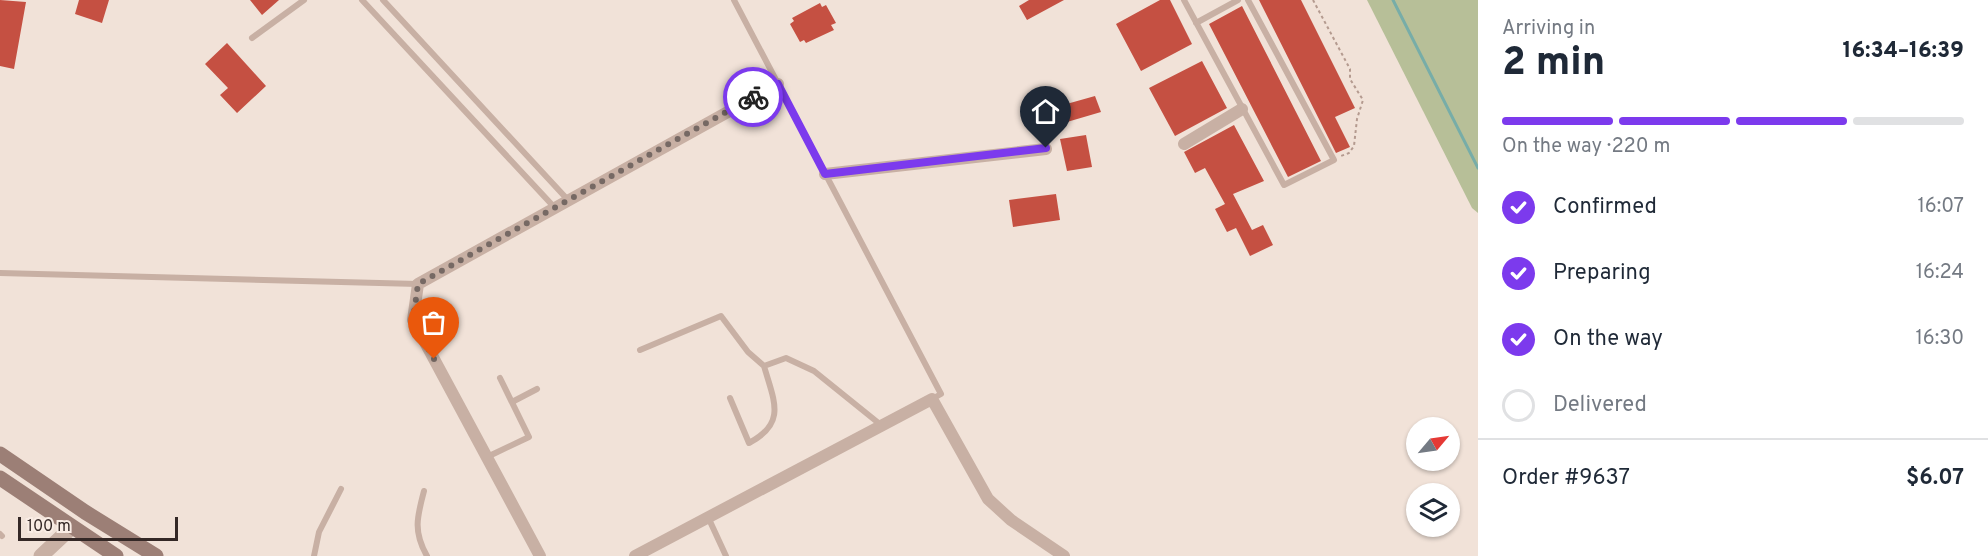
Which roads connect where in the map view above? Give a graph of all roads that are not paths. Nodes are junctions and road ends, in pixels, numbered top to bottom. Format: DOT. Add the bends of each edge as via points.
graph roads {
  1 [pos="303,0"];
  2 [pos="362,0"];
  3 [pos="383,0"];
  4 [pos="734,0"];
  5 [pos="1184,0"];
  6 [pos="1238,0"];
  7 [pos="1248,0"];
  8 [pos="1196,23"];
  9 [pos="252,38"];
  10 [pos="778,84"];
  11 [pos="1242,109"];
  12 [pos="1184,144"];
  13 [pos="1046,148"];
  14 [pos="825,174"];
  15 [pos="568,200"];
  16 [pos="555,208"];
  17 [pos="0,273"];
  18 [pos="418,284"];
  19 [pos="640,350"];
  20 [pos="764,366"];
  21 [pos="500,378"];
  22 [pos="537,389"];
  23 [pos="730,398"];
  24 [pos="932,399"];
  25 [pos="512,402"];
  26 [pos="881,426"];
  27 [pos="0,454"];
  28 [pos="487,458"];
  29 [pos="0,478"];
  30 [pos="341,489"];
  31 [pos="424,491"];
  32 [pos="708,518"];
  33 [pos="71,528"];
  34 [pos="41,556"];
  35 [pos="116,556"];
  36 [pos="156,556"];
  37 [pos="314,556"];
  38 [pos="427,556"];
  39 [pos="540,556"];
  40 [pos="635,556"];
  41 [pos="726,556"];
  42 [pos="1064,556"];
  1 -- 9 [label="lane"];
  2 -- 16 [label="lane"];
  3 -- 15 [label="lane"];
  4 -- 10 [label="lane"];
  5 -- 8 [label="lane"];
  6 -- 8 [label="lane"];
  7 -- 11 [label="lane" via="1334,160 1284,185"];
  8 -- 11 [label="lane"];
  10 -- 14 [label="lane"];
  10 -- 15 [label="street"];
  11 -- 12 [label="street"];
  13 -- 14 [label="street"];
  14 -- 24 [label="lane" via="941,394"];
  15 -- 16 [label="street"];
  16 -- 18 [label="street"];
  17 -- 18 [label="lane"];
  18 -- 28 [label="street" via="413,320"];
  19 -- 20 [label="lane" via="721,316 747,352"];
  20 -- 23 [label="lane" via="775,404 768,432 749,443"];
  20 -- 26 [label="lane" via="786,358 814,371"];
  21 -- 25 [label="lane"];
  22 -- 25 [label="lane"];
  24 -- 26 [label="street"];
  24 -- 42 [label="street" via="988,499"];
  25 -- 28 [label="lane" via="529,437"];
  26 -- 32 [label="street"];
  27 -- 36 [label="main road"];
  28 -- 39 [label="street"];
  29 -- 33 [label="main road"];
  30 -- 37 [label="lane" via="320,531"];
  31 -- 38 [label="lane" via="418,513 418,538"];
  32 -- 40 [label="street"];
  32 -- 41 [label="lane"];
  33 -- 34 [label="street"];
  33 -- 35 [label="main road"];
}
